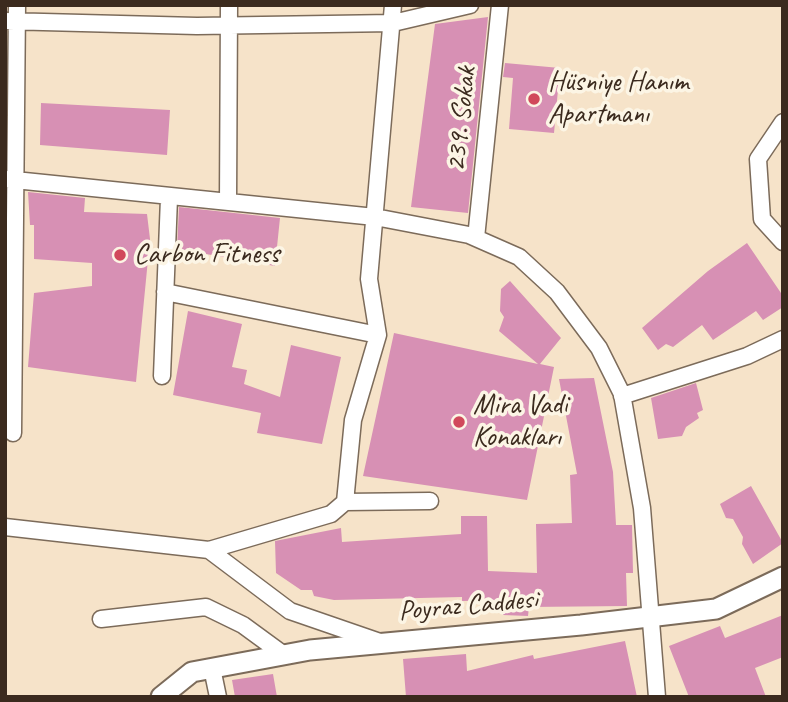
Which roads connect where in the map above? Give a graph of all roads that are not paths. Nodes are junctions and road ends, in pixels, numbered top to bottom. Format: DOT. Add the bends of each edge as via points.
graph roads {
  1 [pos="229,5"];
  2 [pos="393,5"];
  3 [pos="470,5"];
  4 [pos="500,5"];
  5 [pos="13,16"];
  6 [pos="393,23"];
  7 [pos="229,26"];
  8 [pos="783,122"];
  9 [pos="10,179"];
  10 [pos="169,198"];
  11 [pos="228,202"];
  12 [pos="374,217"];
  13 [pos="476,238"];
  14 [pos="783,242"];
  15 [pos="165,292"];
  16 [pos="10,304"];
  17 [pos="378,335"];
  18 [pos="783,339"];
  19 [pos="162,376"];
  20 [pos="622,396"];
  21 [pos="13,433"];
  22 [pos="430,501"];
  23 [pos="345,502"];
  24 [pos="5,527"];
  25 [pos="209,550"];
  26 [pos="783,577"];
  27 [pos="650,617"];
  28 [pos="101,619"];
  29 [pos="380,642"];
  30 [pos="284,654"];
  31 [pos="212,668"];
  32 [pos="161,697"];
  33 [pos="218,697"];
  34 [pos="657,697"];
  1 -- 7 [label="street"];
  2 -- 6 [label="street"];
  3 -- 6 [label="street"];
  4 -- 13 [label="street, 239. Sokak"];
  5 -- 7 [label="street"];
  5 -- 9 [label="street"];
  6 -- 7 [label="street"];
  6 -- 12 [label="street"];
  7 -- 11 [label="street"];
  8 -- 14 [label="street" via="758,159 762,219"];
  9 -- 10 [label="street"];
  9 -- 16 [label="street"];
  10 -- 11 [label="street"];
  10 -- 15 [label="street"];
  11 -- 12 [label="street"];
  12 -- 13 [label="street"];
  12 -- 17 [label="street" via="369,279"];
  13 -- 20 [label="street" via="519,257 557,292 599,348"];
  15 -- 17 [label="street"];
  15 -- 19 [label="street"];
  16 -- 21 [label="street"];
  17 -- 23 [label="street" via="353,420"];
  18 -- 20 [label="street" via="747,356"];
  20 -- 27 [label="street" via="642,508"];
  22 -- 23 [label="street"];
  23 -- 25 [label="street" via="331,514"];
  24 -- 25 [label="street"];
  25 -- 29 [label="street" via="289,611"];
  26 -- 27 [label="street, Poyraz Caddesi" via="716,609"];
  27 -- 29 [label="street, Poyraz Caddesi"];
  27 -- 34 [label="street"];
  28 -- 30 [label="street" via="206,607 243,625"];
  29 -- 30 [label="street, Poyraz Caddesi"];
  30 -- 31 [label="street, Poyraz Caddesi"];
  31 -- 32 [label="street, Poyraz Caddesi" via="192,672"];
  31 -- 33 [label="street"];
}
